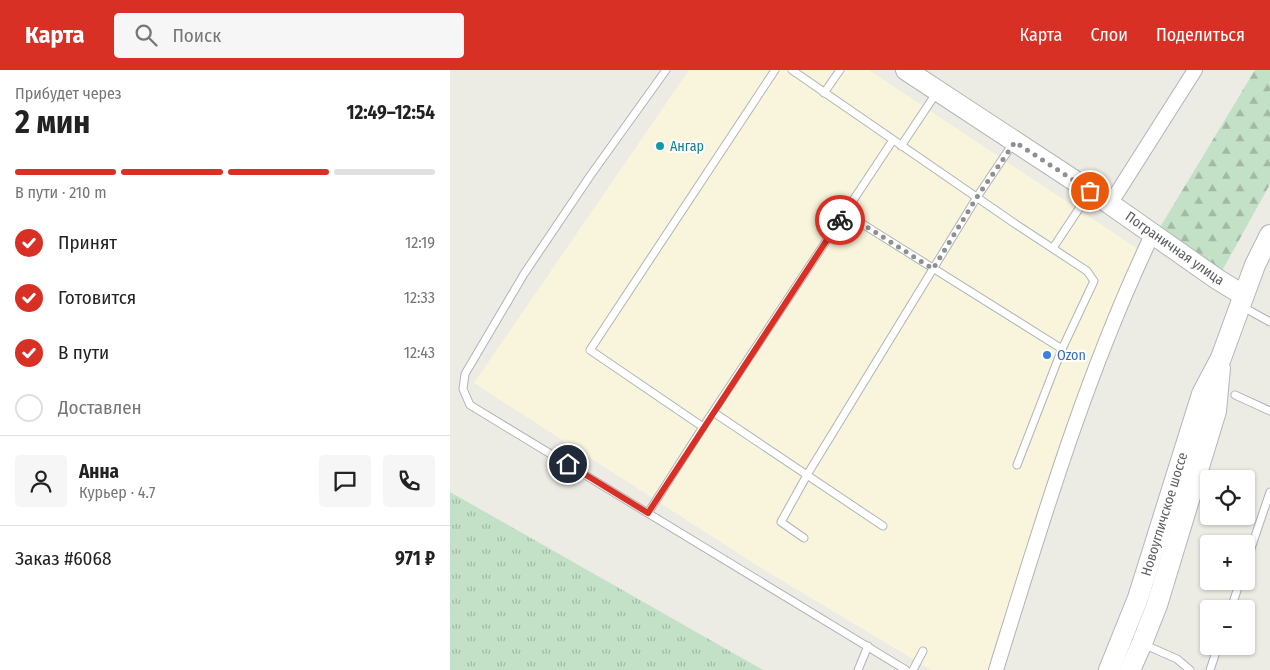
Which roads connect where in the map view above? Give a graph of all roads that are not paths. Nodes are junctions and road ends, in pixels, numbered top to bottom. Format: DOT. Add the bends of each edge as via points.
graph roads {
  1 [pos="666,70"];
  2 [pos="774,70"];
  3 [pos="792,70"];
  4 [pos="840,70"];
  5 [pos="906,70"];
  6 [pos="1195,70"];
  7 [pos="938,91"];
  8 [pos="824,93"];
  9 [pos="893,140"];
  10 [pos="1015,142"];
  11 [pos="901,146"];
  12 [pos="1090,191"];
  13 [pos="977,197"];
  14 [pos="1110,204"];
  15 [pos="845,213"];
  16 [pos="1153,233"];
  17 [pos="1270,235"];
  18 [pos="1054,248"];
  19 [pos="933,269"];
  20 [pos="1242,300"];
  21 [pos="1270,322"];
  22 [pos="1062,349"];
  23 [pos="1221,358"];
  24 [pos="1235,395"];
  25 [pos="1270,411"];
  26 [pos="713,412"];
  27 [pos="703,427"];
  28 [pos="1017,465"];
  29 [pos="807,475"];
  30 [pos="1270,492"];
  31 [pos="648,513"];
  32 [pos="883,526"];
  33 [pos="1255,536"];
  34 [pos="804,538"];
  35 [pos="1142,643"];
  36 [pos="868,646"];
  37 [pos="923,650"];
  38 [pos="1215,655"];
  39 [pos="1177,659"];
  40 [pos="858,670"];
  41 [pos="906,670"];
  42 [pos="913,670"];
  43 [pos="996,670"];
  44 [pos="1109,670"];
  45 [pos="1130,670"];
  46 [pos="1179,670"];
  47 [pos="1190,670"];
  48 [pos="1210,670"];
  1 -- 31 [label="lane" via="524,274 465,374 463,389 470,405"];
  2 -- 27 [label="lane" via="590,350"];
  3 -- 8 [label="lane"];
  4 -- 8 [label="lane"];
  5 -- 7 [label="main road, Пограничная улица"];
  6 -- 14 [label="street"];
  7 -- 10 [label="main road, Пограничная улица"];
  7 -- 11 [label="lane"];
  8 -- 9 [label="lane"];
  9 -- 11 [label="lane"];
  9 -- 15 [label="lane"];
  10 -- 12 [label="main road, Пограничная улица"];
  10 -- 13 [label="lane"];
  11 -- 13 [label="lane"];
  12 -- 14 [label="main road, Пограничная улица"];
  12 -- 18 [label="lane"];
  13 -- 18 [label="lane"];
  13 -- 19 [label="lane"];
  14 -- 16 [label="main road, Пограничная улица"];
  15 -- 19 [label="lane"];
  15 -- 26 [label="lane"];
  16 -- 20 [label="main road, Пограничная улица"];
  16 -- 43 [label="street" via="1088,385"];
  17 -- 20 [label="main road, Новоугличское шоссе"];
  18 -- 22 [label="lane" via="1087,271 1094,281"];
  19 -- 22 [label="lane"];
  19 -- 29 [label="lane"];
  20 -- 21 [label="lane"];
  20 -- 23 [label="main road, Новоугличское шоссе"];
  22 -- 28 [label="lane"];
  23 -- 35 [label="main road, Новоугличское шоссе" via="1216,410 1157,605"];
  23 -- 44 [label="main road, Новоугличское шоссе" via="1202,394 1138,598"];
  24 -- 25 [label="lane"];
  26 -- 27 [label="lane"];
  26 -- 29 [label="lane"];
  27 -- 31 [label="lane"];
  29 -- 32 [label="lane"];
  29 -- 34 [label="lane" via="781,522"];
  30 -- 33 [label="lane"];
  31 -- 36 [label="lane"];
  35 -- 39 [label="lane"];
  35 -- 45 [label="main road, Новоугличское шоссе"];
  36 -- 40 [label="lane"];
  36 -- 41 [label="lane"];
  37 -- 42 [label="lane"];
  38 -- 48 [label="lane"];
  39 -- 46 [label="lane"];
  39 -- 47 [label="lane"];
}
